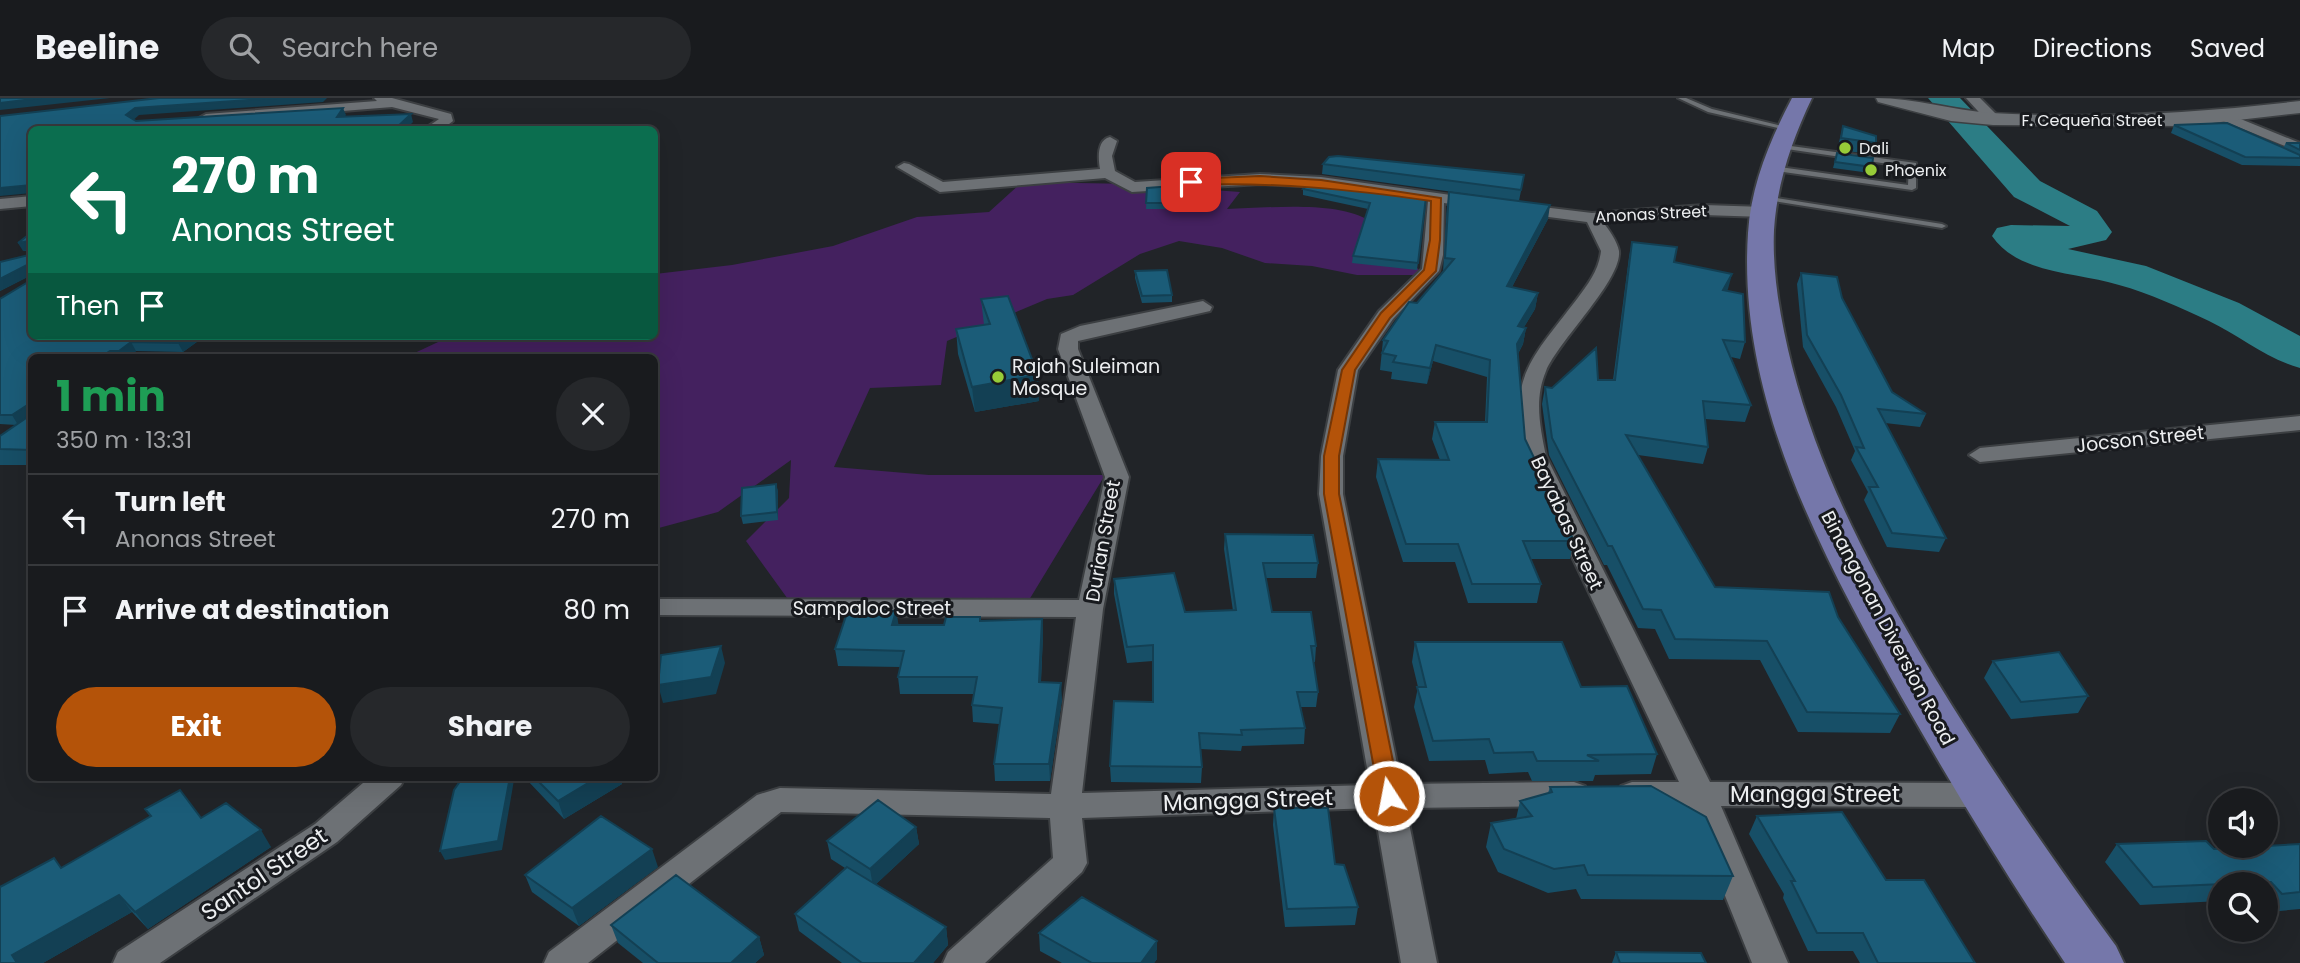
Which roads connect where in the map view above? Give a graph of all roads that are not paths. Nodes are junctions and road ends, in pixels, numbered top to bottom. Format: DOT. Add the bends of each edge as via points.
graph roads {
  1 [pos="1681,98"];
  2 [pos="1802,98"];
  3 [pos="1885,98"];
  4 [pos="385,101"];
  5 [pos="1972,107"];
  6 [pos="2300,107"];
  7 [pos="2221,115"];
  8 [pos="194,119"];
  9 [pos="437,126"];
  10 [pos="1783,137"];
  11 [pos="1111,141"];
  12 [pos="2300,148"];
  13 [pos="1809,150"];
  14 [pos="904,167"];
  15 [pos="1773,168"];
  16 [pos="1108,173"];
  17 [pos="1805,173"];
  18 [pos="1436,198"];
  19 [pos="28,201"];
  20 [pos="0,204"];
  21 [pos="1765,205"];
  22 [pos="1592,218"];
  23 [pos="1942,226"];
  24 [pos="1203,307"];
  25 [pos="2300,423"];
  26 [pos="1980,455"];
  27 [pos="658,607"];
  28 [pos="1090,609"];
  29 [pos="385,781"];
  30 [pos="1700,793"];
  31 [pos="1980,795"];
  32 [pos="1389,796"];
  33 [pos="1065,806"];
  34 [pos="131,963"];
  35 [pos="562,963"];
  36 [pos="961,963"];
  37 [pos="1419,963"];
  38 [pos="1770,963"];
  39 [pos="2096,963"];
  1 -- 10 [label="lane"];
  2 -- 10 [label="main road, Binangonan Diversion Road"];
  3 -- 5 [label="street, F. Cequeña Street" via="1951,115"];
  4 -- 8 [label="street"];
  4 -- 9 [label="street" via="446,117"];
  5 -- 7 [label="street, F. Cequeña Street" via="1993,119 2186,120"];
  6 -- 7 [label="street, F. Cequeña Street"];
  7 -- 12 [label="street"];
  10 -- 13 [label="lane"];
  10 -- 15 [label="main road, Binangonan Diversion Road"];
  11 -- 16 [label="street" via="1105,156"];
  13 -- 17 [label="lane"];
  13 -- 17 [label="lane" via="1913,165 1912,188"];
  14 -- 16 [label="street" via="940,187"];
  15 -- 17 [label="lane"];
  15 -- 21 [label="main road, Binangonan Diversion Road"];
  16 -- 18 [label="street, Anonas Street" via="1132,187 1284,180"];
  18 -- 22 [label="street, Anonas Street"];
  18 -- 32 [label="street" via="1430,271 1385,316 1348,370 1332,456 1331,494"];
  19 -- 20 [label="street"];
  21 -- 22 [label="street, Anonas Street"];
  21 -- 23 [label="lane"];
  21 -- 31 [label="main road, Binangonan Diversion Road" via="1762,261 1769,322 1790,412 1817,495 1847,559"];
  22 -- 30 [label="street, Bayabas Street" via="1611,252 1610,265 1559,331 1535,371 1525,411 1535,456"];
  24 -- 28 [label="street, Durian Street" via="1068,338 1068,349 1117,477"];
  25 -- 26 [label="street, Jocson Street"];
  27 -- 28 [label="street, Sampaloc Street"];
  28 -- 33 [label="street, Durian Street"];
  29 -- 34 [label="street, Santol Street" via="326,833"];
  30 -- 31 [label="street, Mangga Street"];
  30 -- 32 [label="street, Mangga Street"];
  30 -- 38 [label="street, Bayabas Street"];
  31 -- 39 [label="main road, Binangonan Diversion Road"];
  32 -- 33 [label="street, Mangga Street"];
  32 -- 37 [label="street"];
  33 -- 35 [label="street, Mangga Street" via="780,800 768,804"];
  33 -- 36 [label="street, Durian Street" via="1070,863"];
}
